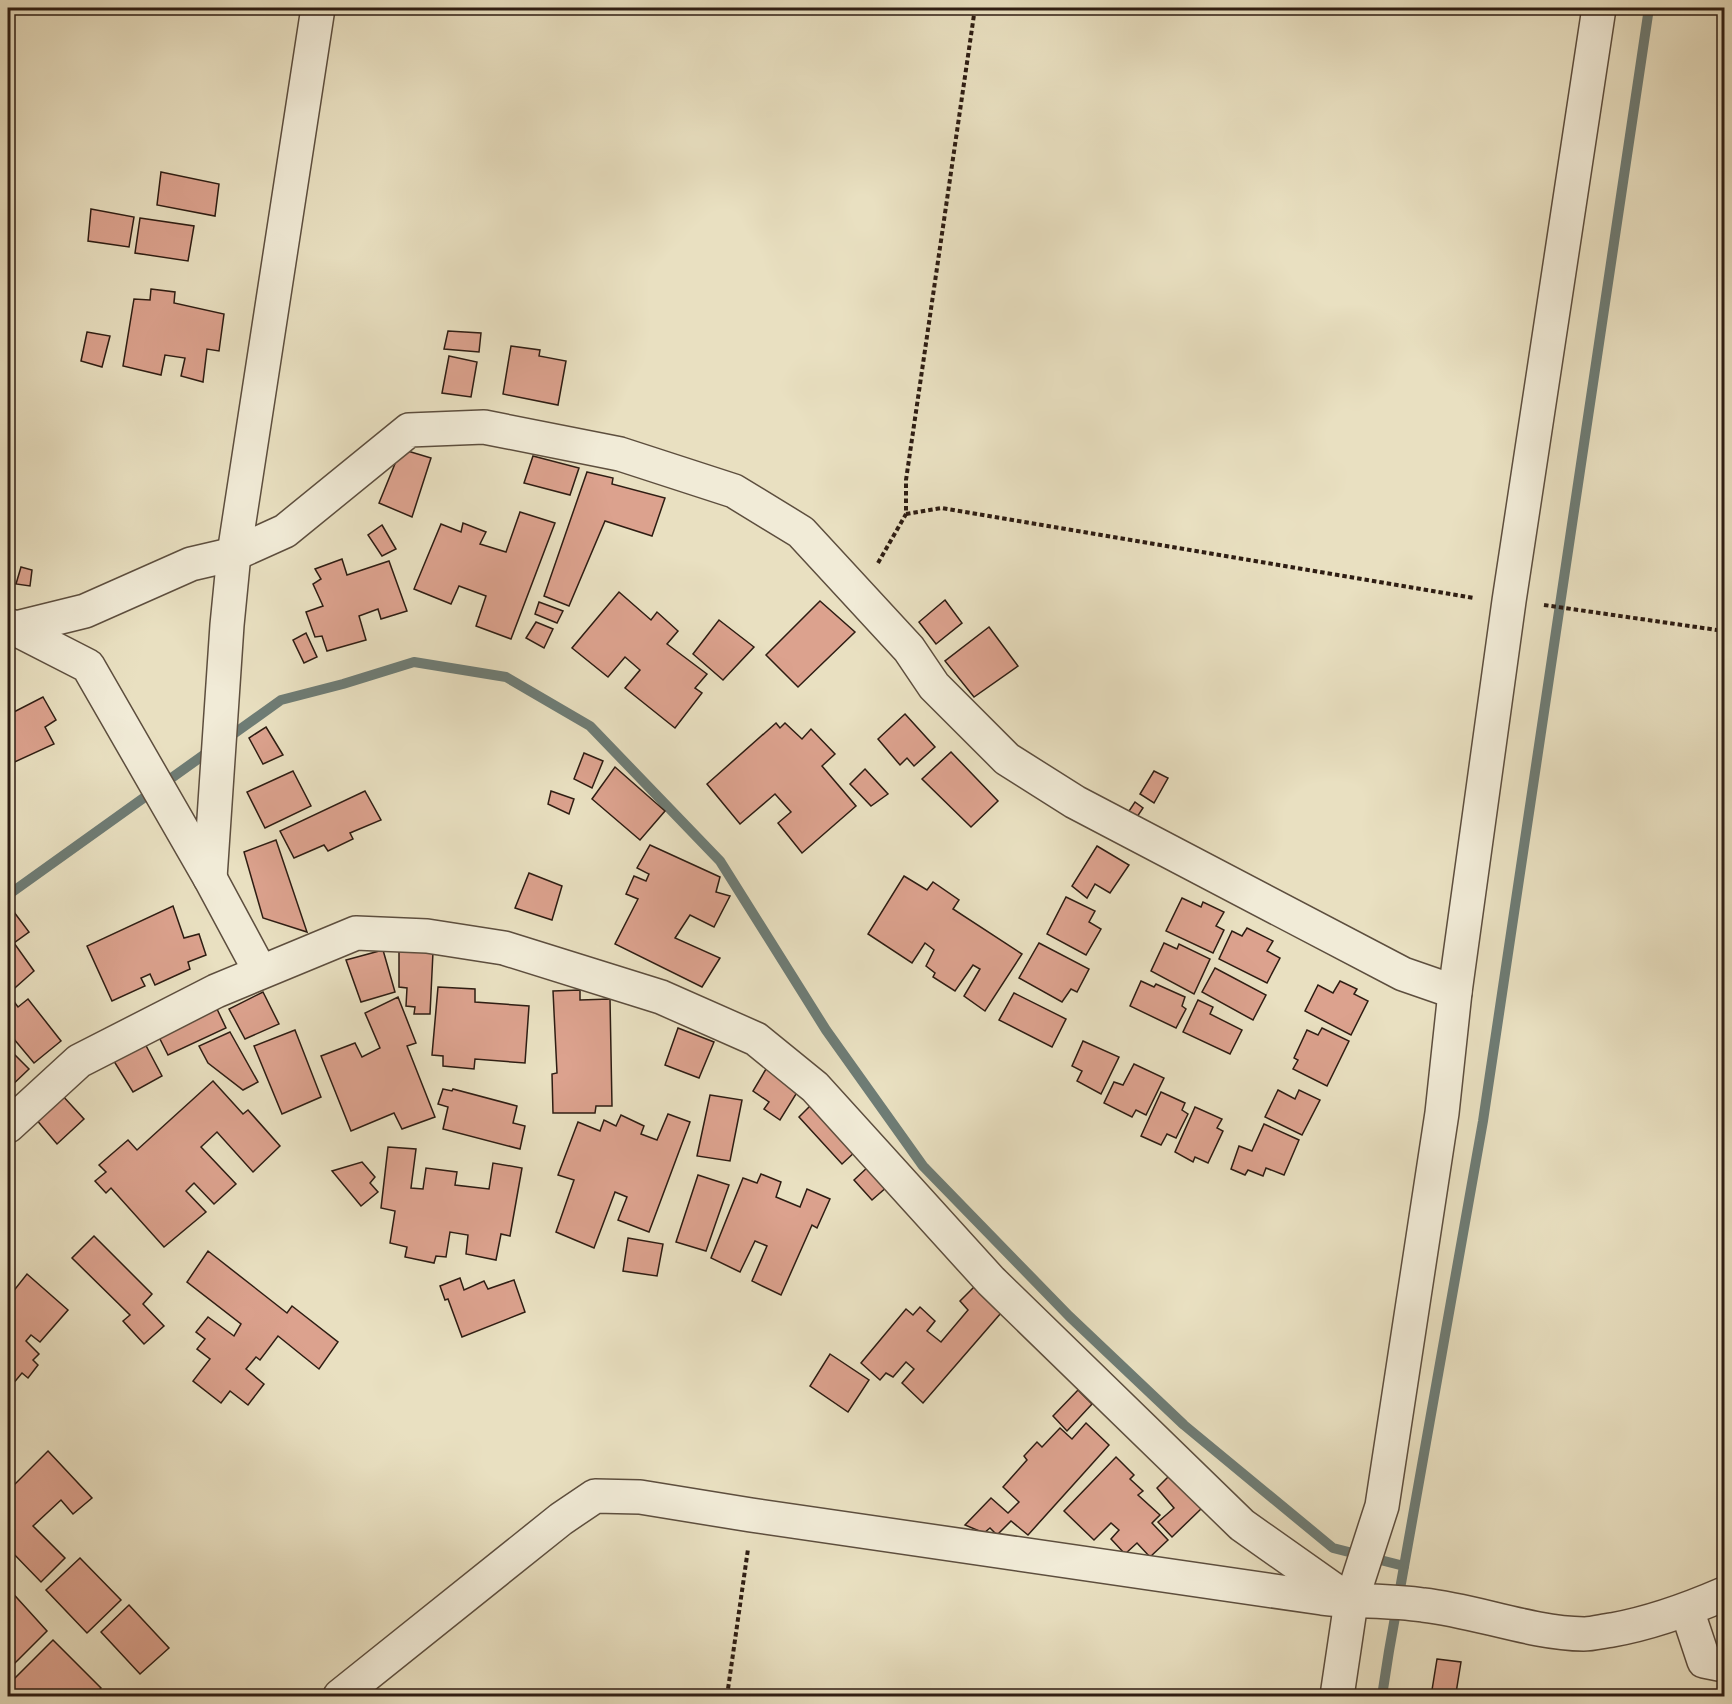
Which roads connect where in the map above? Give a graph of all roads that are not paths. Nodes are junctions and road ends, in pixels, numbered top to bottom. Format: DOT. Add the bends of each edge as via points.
graph roads {
  1 [pos="318,8"];
  2 [pos="1599,8"];
  3 [pos="234,554"];
  4 [pos="10,628"];
  5 [pos="210,878"];
  6 [pos="260,971"];
  7 [pos="1455,992"];
  8 [pos="8,1126"];
  9 [pos="1725,1594"];
  10 [pos="1365,1601"];
  11 [pos="1687,1610"];
  12 [pos="1725,1665"];
  13 [pos="340,1696"];
  14 [pos="1337,1696"];
  1 -- 3 [label="street"];
  2 -- 7 [label="street" via="1509,601"];
  3 -- 4 [label="street" via="191,564 85,611"];
  3 -- 5 [label="street"];
  3 -- 7 [label="street" via="285,531 409,430 484,427 620,454 734,491 801,532 909,649 934,686 1006,759 1075,802 1403,974"];
  4 -- 5 [label="street" via="88,666"];
  5 -- 6 [label="street"];
  6 -- 8 [label="street" via="79,1061"];
  6 -- 10 [label="street" via="356,933 427,936 504,948 650,994 756,1039 815,1087 991,1281 1242,1525"];
  7 -- 10 [label="street" via="1442,1113"];
  9 -- 11 [label="street"];
  10 -- 11 [label="street" via="1424,1605 1586,1634 1644,1624"];
  10 -- 13 [label="street" via="640,1497 596,1496 561,1519"];
  10 -- 14 [label="street"];
  11 -- 12 [label="street" via="1704,1661"];
}
